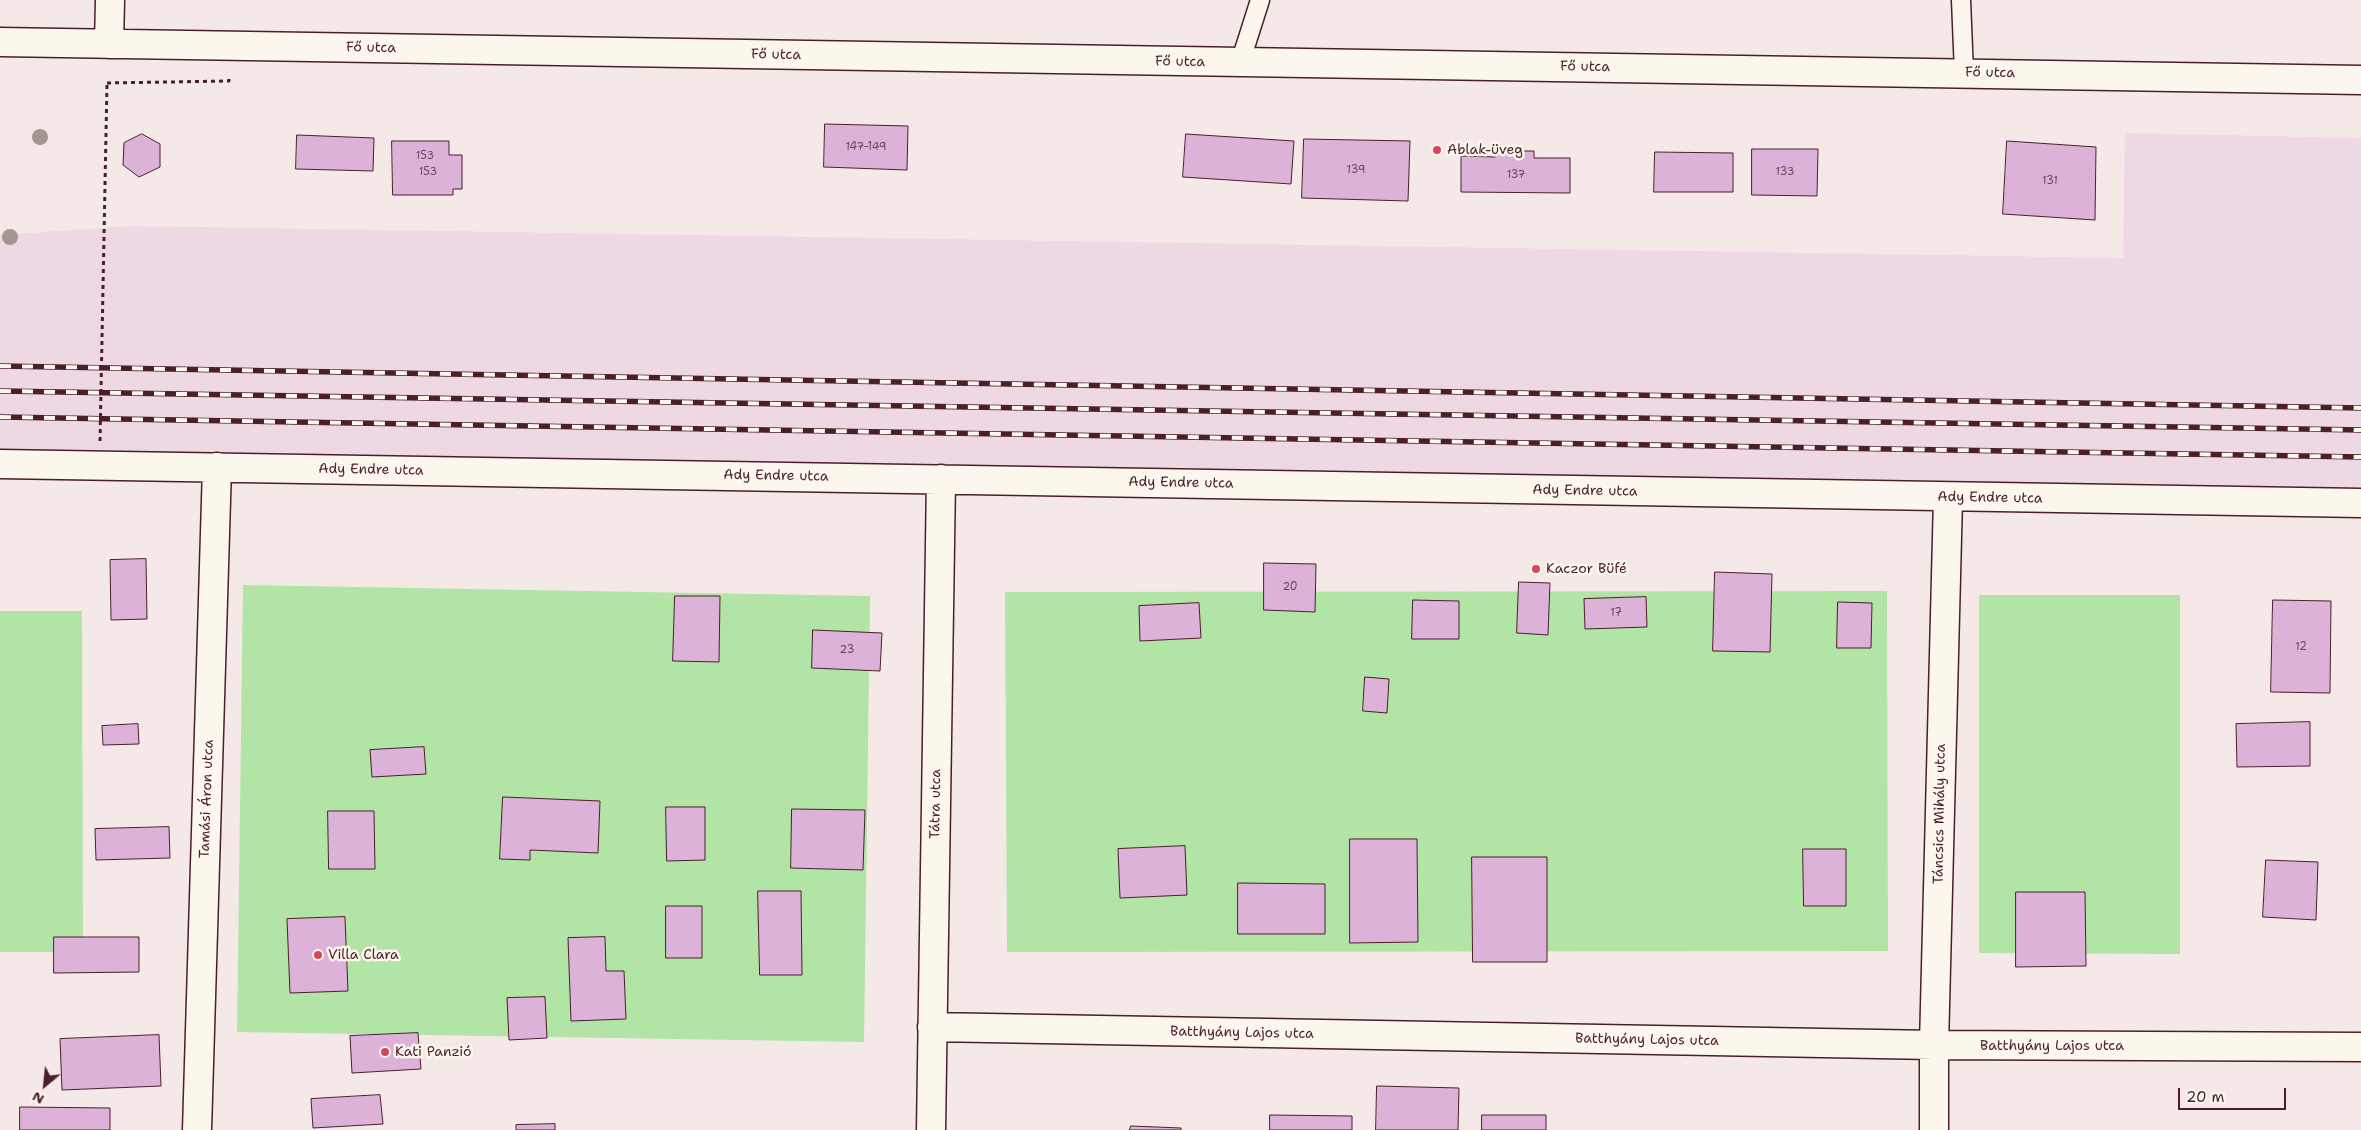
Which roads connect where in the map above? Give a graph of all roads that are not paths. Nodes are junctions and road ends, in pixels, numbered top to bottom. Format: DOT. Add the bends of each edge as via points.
graph roads {
  1 [pos="110,0"];
  2 [pos="1260,0"];
  3 [pos="1961,0"];
  4 [pos="0,42"];
  5 [pos="109,44"];
  6 [pos="1240,63"];
  7 [pos="1964,73"];
  8 [pos="2361,80"];
  9 [pos="0,464"];
  10 [pos="217,467"];
  11 [pos="941,479"];
  12 [pos="1948,498"];
  13 [pos="2361,503"];
  14 [pos="932,1027"];
  15 [pos="1934,1045"];
  16 [pos="2361,1047"];
  17 [pos="197,1130"];
  18 [pos="931,1130"];
  19 [pos="1934,1130"];
  1 -- 5 [label="street"];
  2 -- 6 [label="lane"];
  3 -- 7 [label="lane"];
  4 -- 5 [label="street, Fő utca"];
  5 -- 6 [label="street, Fő utca"];
  6 -- 7 [label="street, Fő utca"];
  7 -- 8 [label="street, Fő utca"];
  9 -- 10 [label="street, Ady Endre utca"];
  10 -- 11 [label="street, Ady Endre utca"];
  10 -- 17 [label="street, Tamási Áron utca"];
  11 -- 12 [label="street, Ady Endre utca"];
  11 -- 14 [label="street, Tátra utca"];
  12 -- 13 [label="street, Ady Endre utca"];
  12 -- 15 [label="street, Táncsics Mihály utca"];
  14 -- 15 [label="street, Batthyány Lajos utca"];
  14 -- 18 [label="street, Tátra utca"];
  15 -- 16 [label="street, Batthyány Lajos utca"];
  15 -- 19 [label="street, Táncsics Mihály utca"];
}
